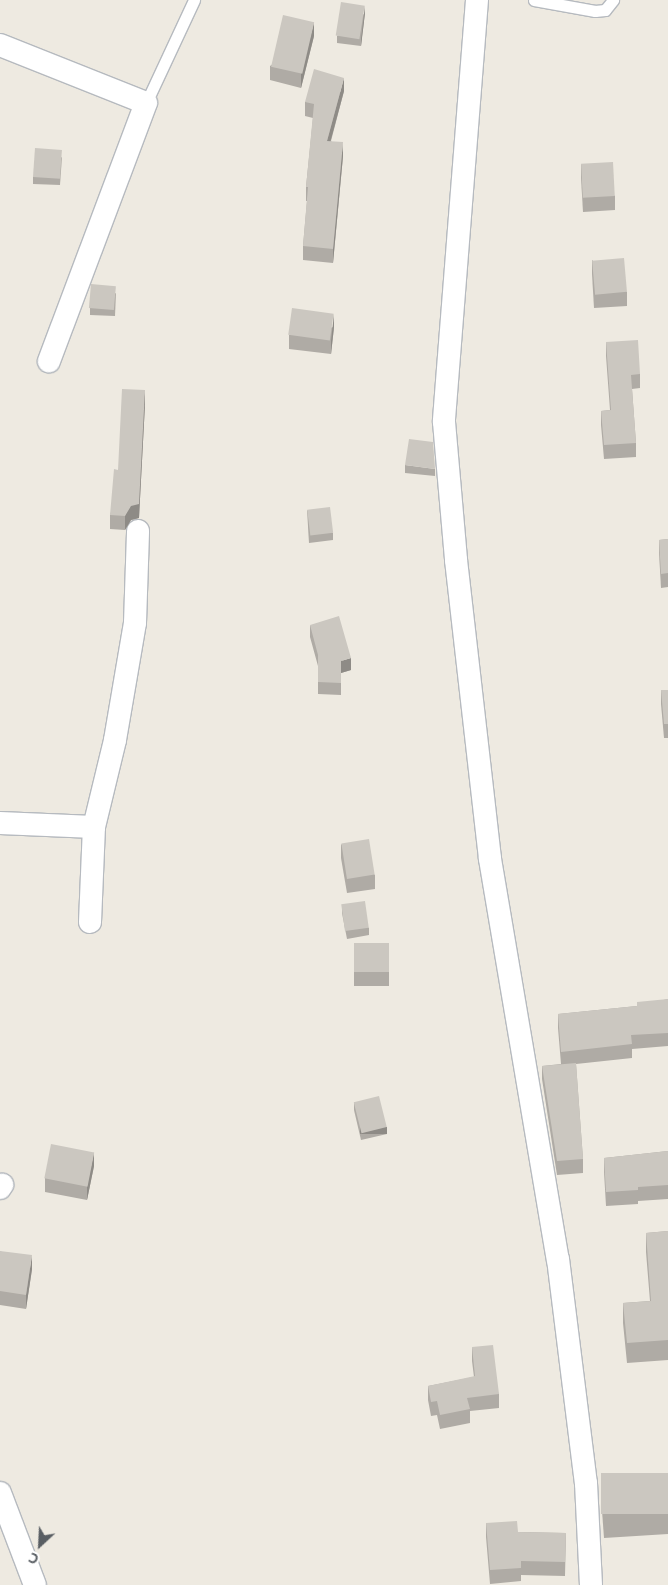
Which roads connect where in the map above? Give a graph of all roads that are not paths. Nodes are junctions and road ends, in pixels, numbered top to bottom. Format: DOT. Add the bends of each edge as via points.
graph roads {
  1 [pos="194,0"];
  2 [pos="478,0"];
  3 [pos="534,0"];
  4 [pos="613,0"];
  5 [pos="0,45"];
  6 [pos="146,103"];
  7 [pos="49,361"];
  8 [pos="138,531"];
  9 [pos="0,823"];
  10 [pos="94,827"];
  11 [pos="90,922"];
  12 [pos="0,1493"];
  13 [pos="35,1585"];
  14 [pos="591,1585"];
  1 -- 6 [label="lane"];
  2 -- 14 [label="street" via="444,422 456,560 490,859 558,1259 586,1483"];
  3 -- 4 [label="lane" via="595,12 605,10"];
  5 -- 6 [label="street"];
  6 -- 7 [label="street"];
  8 -- 10 [label="street" via="135,623"];
  9 -- 10 [label="street"];
  10 -- 11 [label="street"];
  12 -- 13 [label="street"];
}
